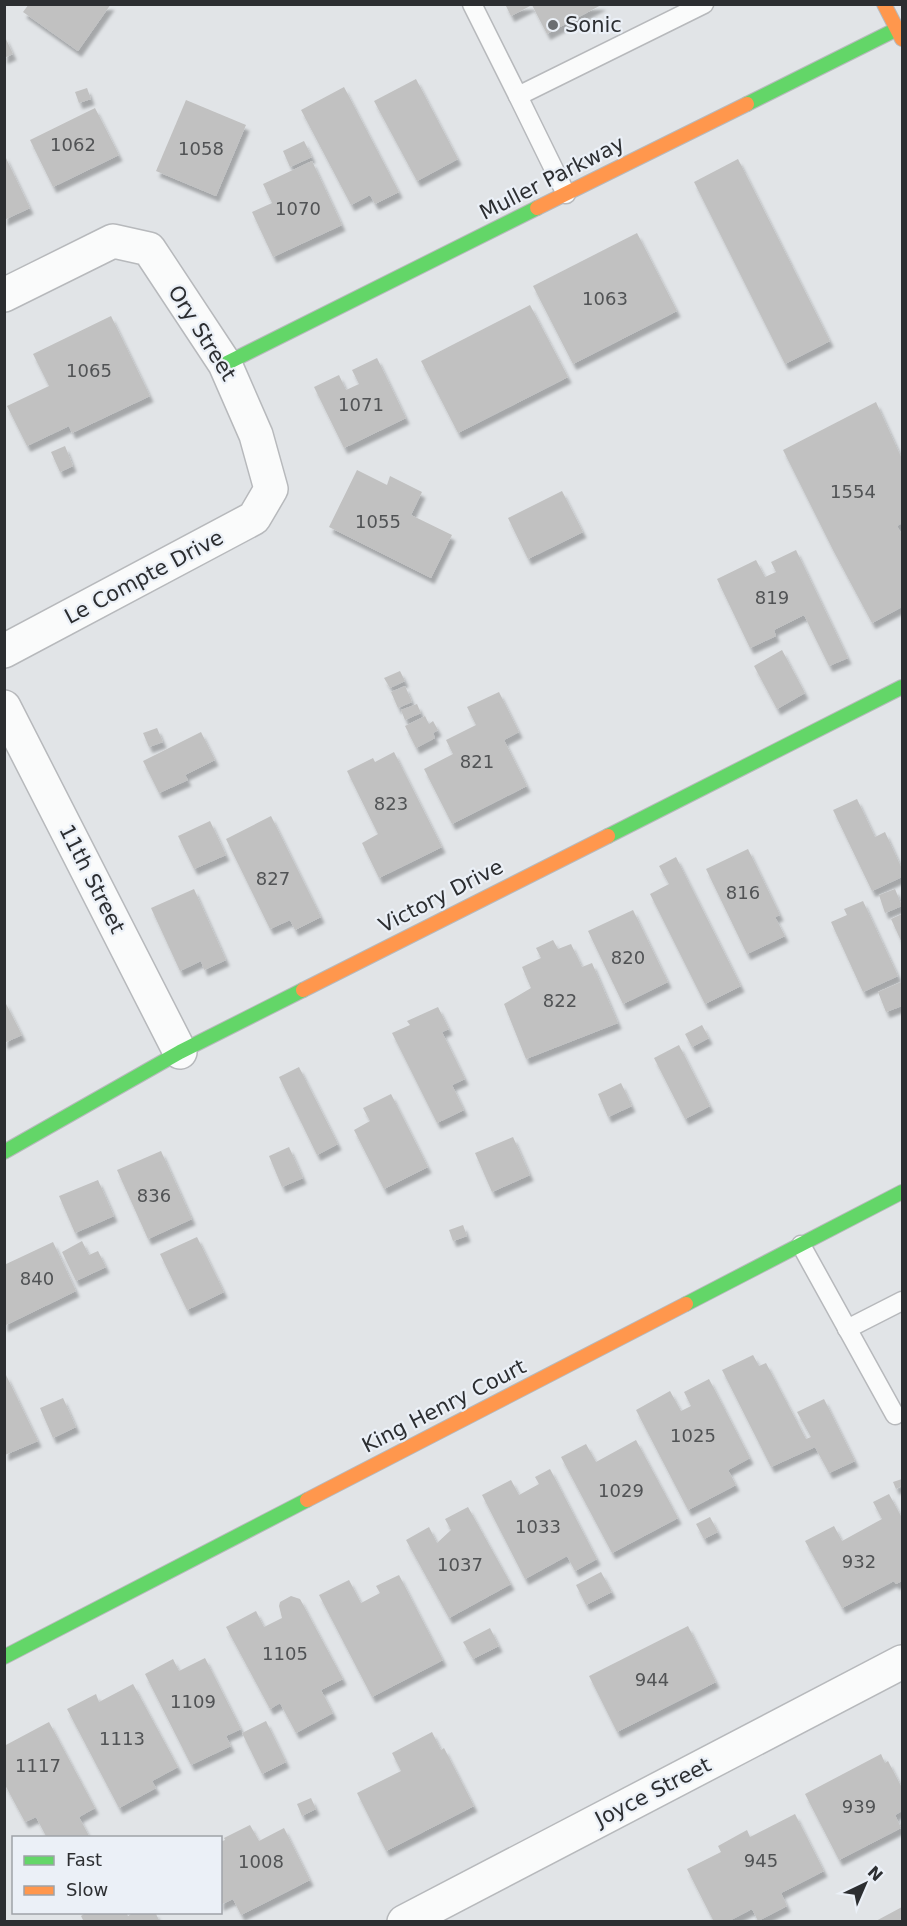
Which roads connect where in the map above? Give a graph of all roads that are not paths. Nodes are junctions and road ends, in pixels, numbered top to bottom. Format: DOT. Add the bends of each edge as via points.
graph roads {
  1 [pos="472,4"];
  2 [pos="704,4"];
  3 [pos="884,4"];
  4 [pos="900,34"];
  5 [pos="518,96"];
  6 [pos="566,194"];
  7 [pos="4,295"];
  8 [pos="225,364"];
  9 [pos="271,489"];
  10 [pos="4,651"];
  11 [pos="903,687"];
  12 [pos="4,707"];
  13 [pos="180,1052"];
  14 [pos="4,1152"];
  15 [pos="903,1192"];
  16 [pos="801,1245"];
  17 [pos="903,1301"];
  18 [pos="847,1329"];
  19 [pos="896,1415"];
  20 [pos="4,1657"];
  21 [pos="903,1662"];
  22 [pos="404,1922"];
  1 -- 5 [label="lane"];
  2 -- 5 [label="lane"];
  3 -- 4 [label="main road"];
  4 -- 6 [label="main road, Muller Parkway"];
  5 -- 6 [label="lane"];
  6 -- 8 [label="main road, Muller Parkway"];
  7 -- 8 [label="street, Ory Street" via="113,241 149,249"];
  8 -- 9 [label="street, Ory Street" via="256,435"];
  9 -- 10 [label="street, Le Compte Drive" via="254,518"];
  11 -- 13 [label="main road, Victory Drive"];
  12 -- 13 [label="street, 11th Street"];
  13 -- 14 [label="main road, Victory Drive"];
  15 -- 16 [label="main road, King Henry Court"];
  16 -- 18 [label="lane"];
  16 -- 20 [label="main road, King Henry Court"];
  17 -- 18 [label="lane"];
  18 -- 19 [label="lane"];
  21 -- 22 [label="street, Joyce Street"];
}
